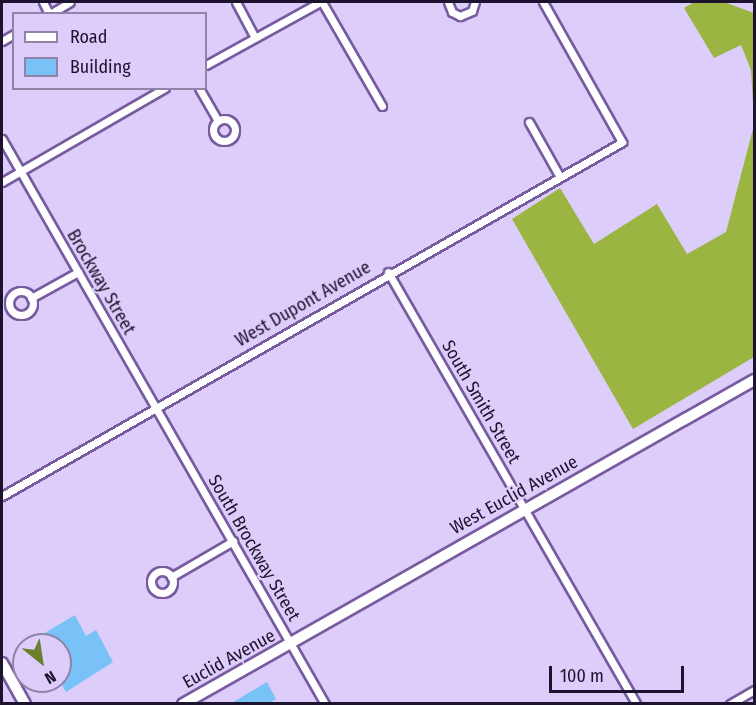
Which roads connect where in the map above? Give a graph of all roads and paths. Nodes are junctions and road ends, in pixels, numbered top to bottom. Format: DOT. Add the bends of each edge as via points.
graph roads {
  1 [pos="70,2"];
  2 [pos="236,2"];
  3 [pos="321,2"];
  4 [pos="448,2"];
  5 [pos="475,2"];
  6 [pos="543,2"];
  7 [pos="52,12"];
  8 [pos="255,37"];
  9 [pos="207,64"];
  10 [pos="162,90"];
  11 [pos="200,90"];
  12 [pos="382,106"];
  13 [pos="218,121"];
  14 [pos="529,122"];
  15 [pos="2,139"];
  16 [pos="20,172"];
  17 [pos="560,177"];
  18 [pos="2,182"];
  19 [pos="78,272"];
  20 [pos="388,272"];
  21 [pos="31,298"];
  22 [pos="754,380"];
  23 [pos="156,407"];
  24 [pos="2,496"];
  25 [pos="524,508"];
  26 [pos="232,542"];
  27 [pos="171,577"];
  28 [pos="291,642"];
  29 [pos="2,663"];
  30 [pos="754,690"];
  31 [pos="25,704"];
  32 [pos="183,704"];
  33 [pos="325,704"];
  34 [pos="636,704"];
  35 [pos="730,704"];
  1 -- 7 [label="street"];
  2 -- 8 [label="street"];
  3 -- 8 [label="street"];
  3 -- 12 [label="street"];
  4 -- 5 [label="street" via="452,12 460,16 472,11"];
  6 -- 17 [label="street, West Dupont Avenue" via="622,142"];
  8 -- 9 [label="street"];
  10 -- 16 [label="street"];
  11 -- 13 [label="street"];
  14 -- 17 [label="street"];
  15 -- 16 [label="street, Brockway Street"];
  16 -- 18 [label="street"];
  16 -- 19 [label="street, Brockway Street"];
  17 -- 20 [label="street, West Dupont Avenue"];
  19 -- 21 [label="street"];
  19 -- 23 [label="street, Brockway Street"];
  20 -- 23 [label="street, West Dupont Avenue"];
  20 -- 25 [label="street, South Smith Street"];
  22 -- 25 [label="main road, West Euclid Avenue"];
  23 -- 24 [label="street, West Dupont Avenue"];
  23 -- 26 [label="street, South Brockway Street"];
  25 -- 28 [label="main road, West Euclid Avenue"];
  25 -- 34 [label="street, South Smith Street"];
  26 -- 27 [label="street"];
  26 -- 28 [label="street, South Brockway Street"];
  28 -- 32 [label="main road, Euclid Avenue"];
  28 -- 33 [label="street, South Brockway Street"];
  29 -- 31 [label="main road"];
  30 -- 35 [label="street"];
}
